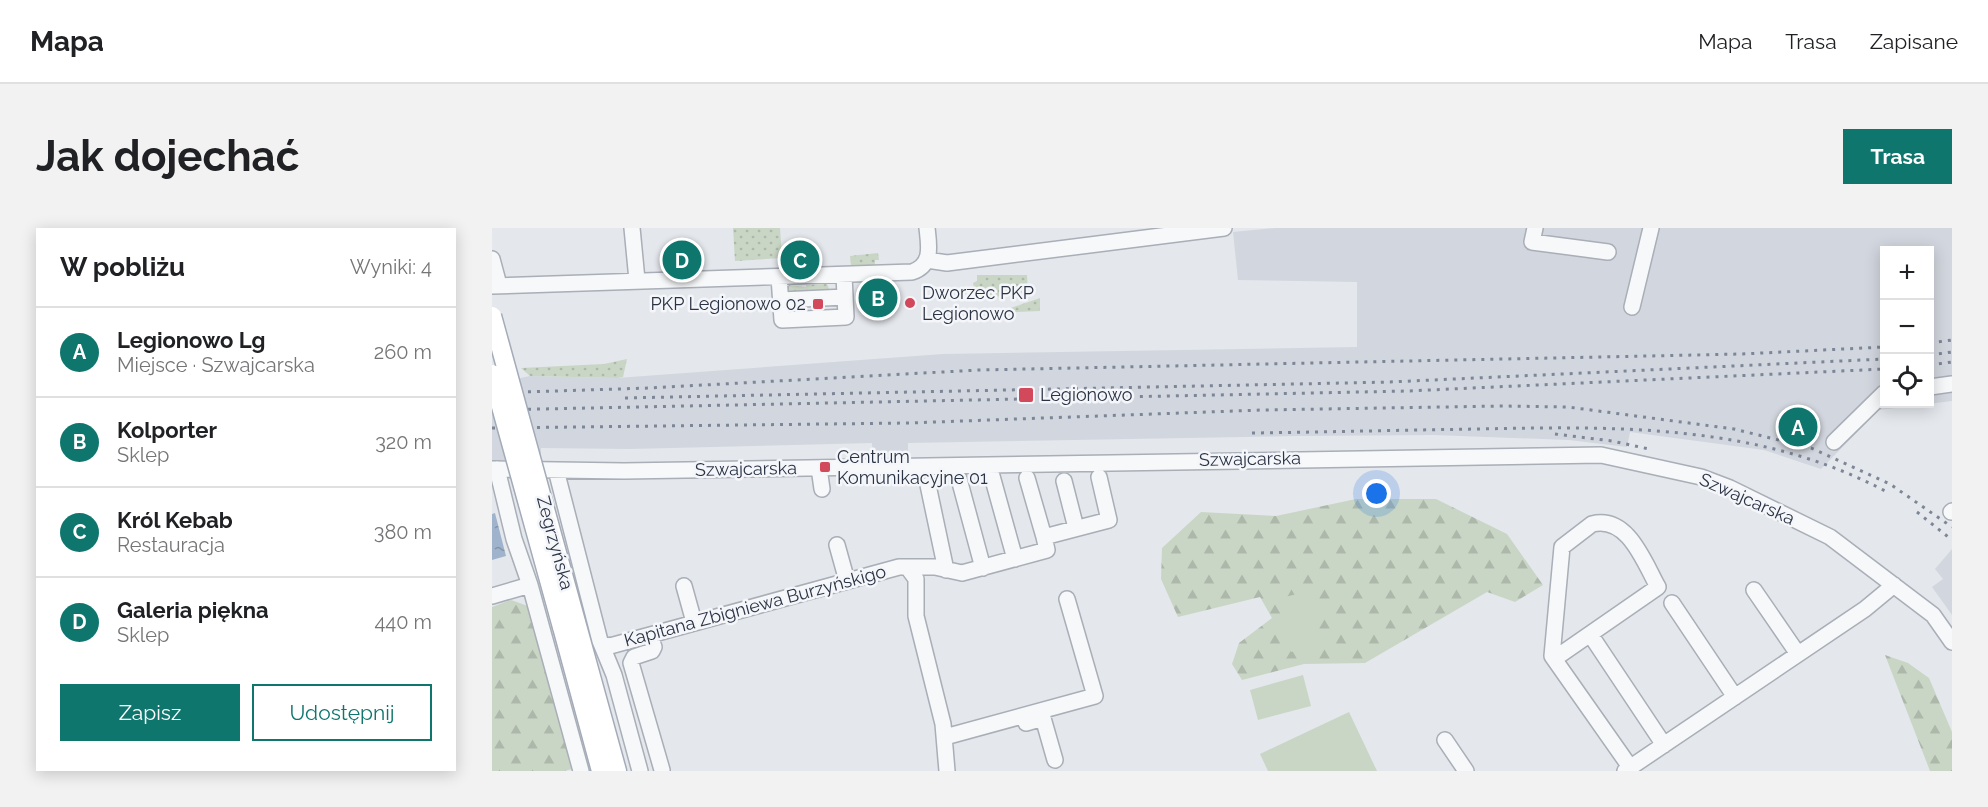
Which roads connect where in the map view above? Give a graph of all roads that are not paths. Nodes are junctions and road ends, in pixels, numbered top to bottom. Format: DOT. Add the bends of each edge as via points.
graph roads {
  1 [pos="633,228"];
  2 [pos="927,228"];
  3 [pos="1223,228"];
  4 [pos="1651,228"];
  5 [pos="1534,235"];
  6 [pos="1608,252"];
  7 [pos="492,259"];
  8 [pos="927,260"];
  9 [pos="844,275"];
  10 [pos="779,277"];
  11 [pos="638,280"];
  12 [pos="495,285"];
  13 [pos="1632,307"];
  14 [pos="492,316"];
  15 [pos="492,374"];
  16 [pos="1952,384"];
  17 [pos="1934,386"];
  18 [pos="1880,397"];
  19 [pos="1834,442"];
  20 [pos="819,468"];
  21 [pos="494,469"];
  22 [pos="556,470"];
  23 [pos="993,476"];
  24 [pos="1098,477"];
  25 [pos="1027,478"];
  26 [pos="959,479"];
  27 [pos="1064,481"];
  28 [pos="928,485"];
  29 [pos="822,489"];
  30 [pos="1076,528"];
  31 [pos="1045,543"];
  32 [pos="837,545"];
  33 [pos="1015,559"];
  34 [pos="908,568"];
  35 [pos="983,568"];
  36 [pos="946,570"];
  37 [pos="847,581"];
  38 [pos="530,585"];
  39 [pos="1894,585"];
  40 [pos="684,586"];
  41 [pos="1754,590"];
  42 [pos="492,596"];
  43 [pos="1067,599"];
  44 [pos="1672,603"];
  45 [pos="694,622"];
  46 [pos="569,625"];
  47 [pos="1590,634"];
  48 [pos="651,635"];
  49 [pos="1952,642"];
  50 [pos="604,645"];
  51 [pos="1798,654"];
  52 [pos="1554,659"];
  53 [pos="1735,697"];
  54 [pos="1445,740"];
  55 [pos="945,741"];
  56 [pos="1664,745"];
  57 [pos="1055,760"];
  58 [pos="1628,769"];
  59 [pos="662,770"];
  60 [pos="581,771"];
  61 [pos="601,771"];
  62 [pos="617,771"];
  63 [pos="640,771"];
  64 [pos="947,771"];
  65 [pos="1466,771"];
  1 -- 11 [label="street"];
  2 -- 8 [label="street"];
  3 -- 8 [label="street" via="947,263"];
  4 -- 13 [label="street"];
  5 -- 6 [label="street" via="1564,246"];
  7 -- 12 [label="street"];
  8 -- 9 [label="street" via="912,272"];
  9 -- 10 [label="street"];
  9 -- 10 [label="street" via="845,302 781,305"];
  10 -- 11 [label="street"];
  11 -- 12 [label="street"];
  14 -- 46 [label="main road, Zegrzyńska, bridge"];
  15 -- 46 [label="main road, Zegrzyńska, bridge"];
  16 -- 17 [label="street"];
  18 -- 19 [label="street"];
  20 -- 22 [label="street, Szwajcarska"];
  20 -- 29 [label="street"];
  20 -- 39 [label="street, Szwajcarska" via="1602,455 1701,477 1730,488 1830,537"];
  21 -- 22 [label="street, Szwajcarska"];
  21 -- 38 [label="street"];
  22 -- 50 [label="street"];
  23 -- 33 [label="street"];
  24 -- 30 [label="street, Kapitana Zbigniewa Burzyńskigo" via="1109,520"];
  25 -- 31 [label="street"];
  26 -- 35 [label="street"];
  27 -- 30 [label="street"];
  28 -- 36 [label="street"];
  30 -- 31 [label="street, Kapitana Zbigniewa Burzyńskigo"];
  31 -- 33 [label="street, Kapitana Zbigniewa Burzyńskigo"];
  32 -- 37 [label="street"];
  33 -- 35 [label="street, Kapitana Zbigniewa Burzyńskigo"];
  34 -- 36 [label="street, Kapitana Zbigniewa Burzyńskigo" via="930,566"];
  34 -- 37 [label="street, Kapitana Zbigniewa Burzyńskigo"];
  34 -- 55 [label="street" via="916,579 916,616"];
  35 -- 36 [label="street, Kapitana Zbigniewa Burzyńskigo" via="962,573"];
  37 -- 45 [label="street, Kapitana Zbigniewa Burzyńskigo"];
  38 -- 42 [label="street"];
  38 -- 60 [label="street"];
  39 -- 49 [label="street, Szwajcarska" via="1933,615"];
  39 -- 51 [label="street"];
  40 -- 45 [label="street"];
  41 -- 51 [label="street"];
  43 -- 55 [label="street" via="1095,696"];
  44 -- 53 [label="street"];
  45 -- 48 [label="street, Kapitana Zbigniewa Burzyńskigo"];
  46 -- 61 [label="main road, Zegrzyńska"];
  46 -- 62 [label="main road, Zegrzyńska"];
  47 -- 52 [label="street"];
  47 -- 52 [label="street" via="1659,586 1628,534 1609,524 1592,525 1562,547"];
  47 -- 56 [label="street"];
  48 -- 50 [label="street, Kapitana Zbigniewa Burzyńskigo"];
  48 -- 59 [label="street" via="652,651 633,657 631,663"];
  50 -- 63 [label="street"];
  51 -- 53 [label="street"];
  52 -- 58 [label="street"];
  53 -- 56 [label="street"];
  54 -- 65 [label="street"];
  55 -- 57 [label="street" via="1044,718"];
  55 -- 64 [label="street"];
  56 -- 58 [label="street"];
}
